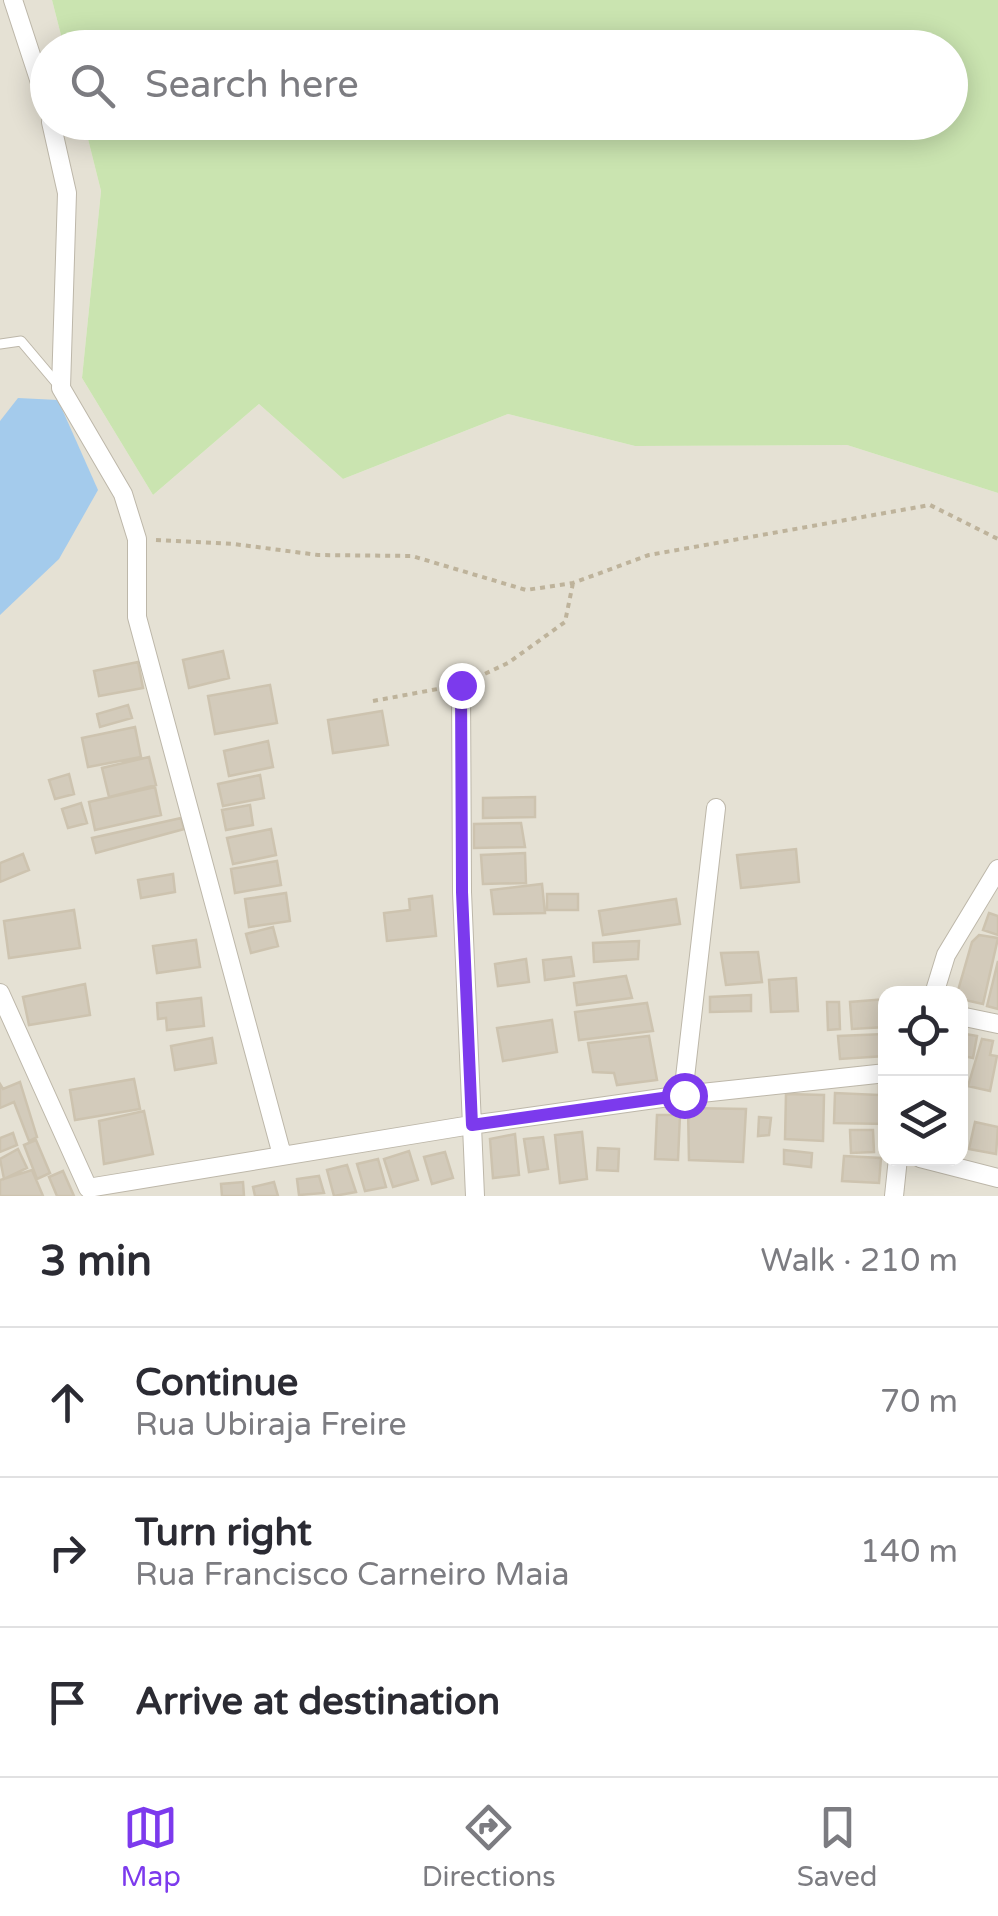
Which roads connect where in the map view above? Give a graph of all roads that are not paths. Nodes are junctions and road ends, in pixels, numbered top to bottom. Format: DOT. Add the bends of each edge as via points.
graph roads {
  1 [pos="7,1"];
  2 [pos="30,60"];
  3 [pos="55,140"];
  4 [pos="0,344"];
  5 [pos="61,388"];
  6 [pos="461,685"];
  7 [pos="716,808"];
  8 [pos="998,869"];
  9 [pos="936,986"];
  10 [pos="0,994"];
  11 [pos="968,1018"];
  12 [pos="998,1024"];
  13 [pos="878,1074"];
  14 [pos="684,1095"];
  15 [pos="472,1125"];
  16 [pos="282,1155"];
  17 [pos="897,1166"];
  18 [pos="951,1166"];
  19 [pos="998,1178"];
  20 [pos="474,1196"];
  21 [pos="894,1196"];
  1 -- 2 [label="street"];
  3 -- 5 [label="street" via="67,193"];
  4 -- 5 [label="lane" via="21,341"];
  5 -- 16 [label="street" via="123,494 137,539 137,617"];
  6 -- 15 [label="street"];
  7 -- 14 [label="street"];
  8 -- 9 [label="street" via="946,955"];
  10 -- 16 [label="street" via="88,1188"];
  11 -- 12 [label="street"];
  13 -- 14 [label="street"];
  14 -- 15 [label="street"];
  15 -- 16 [label="street"];
  15 -- 20 [label="street"];
  17 -- 21 [label="street"];
  18 -- 19 [label="street"];
}
